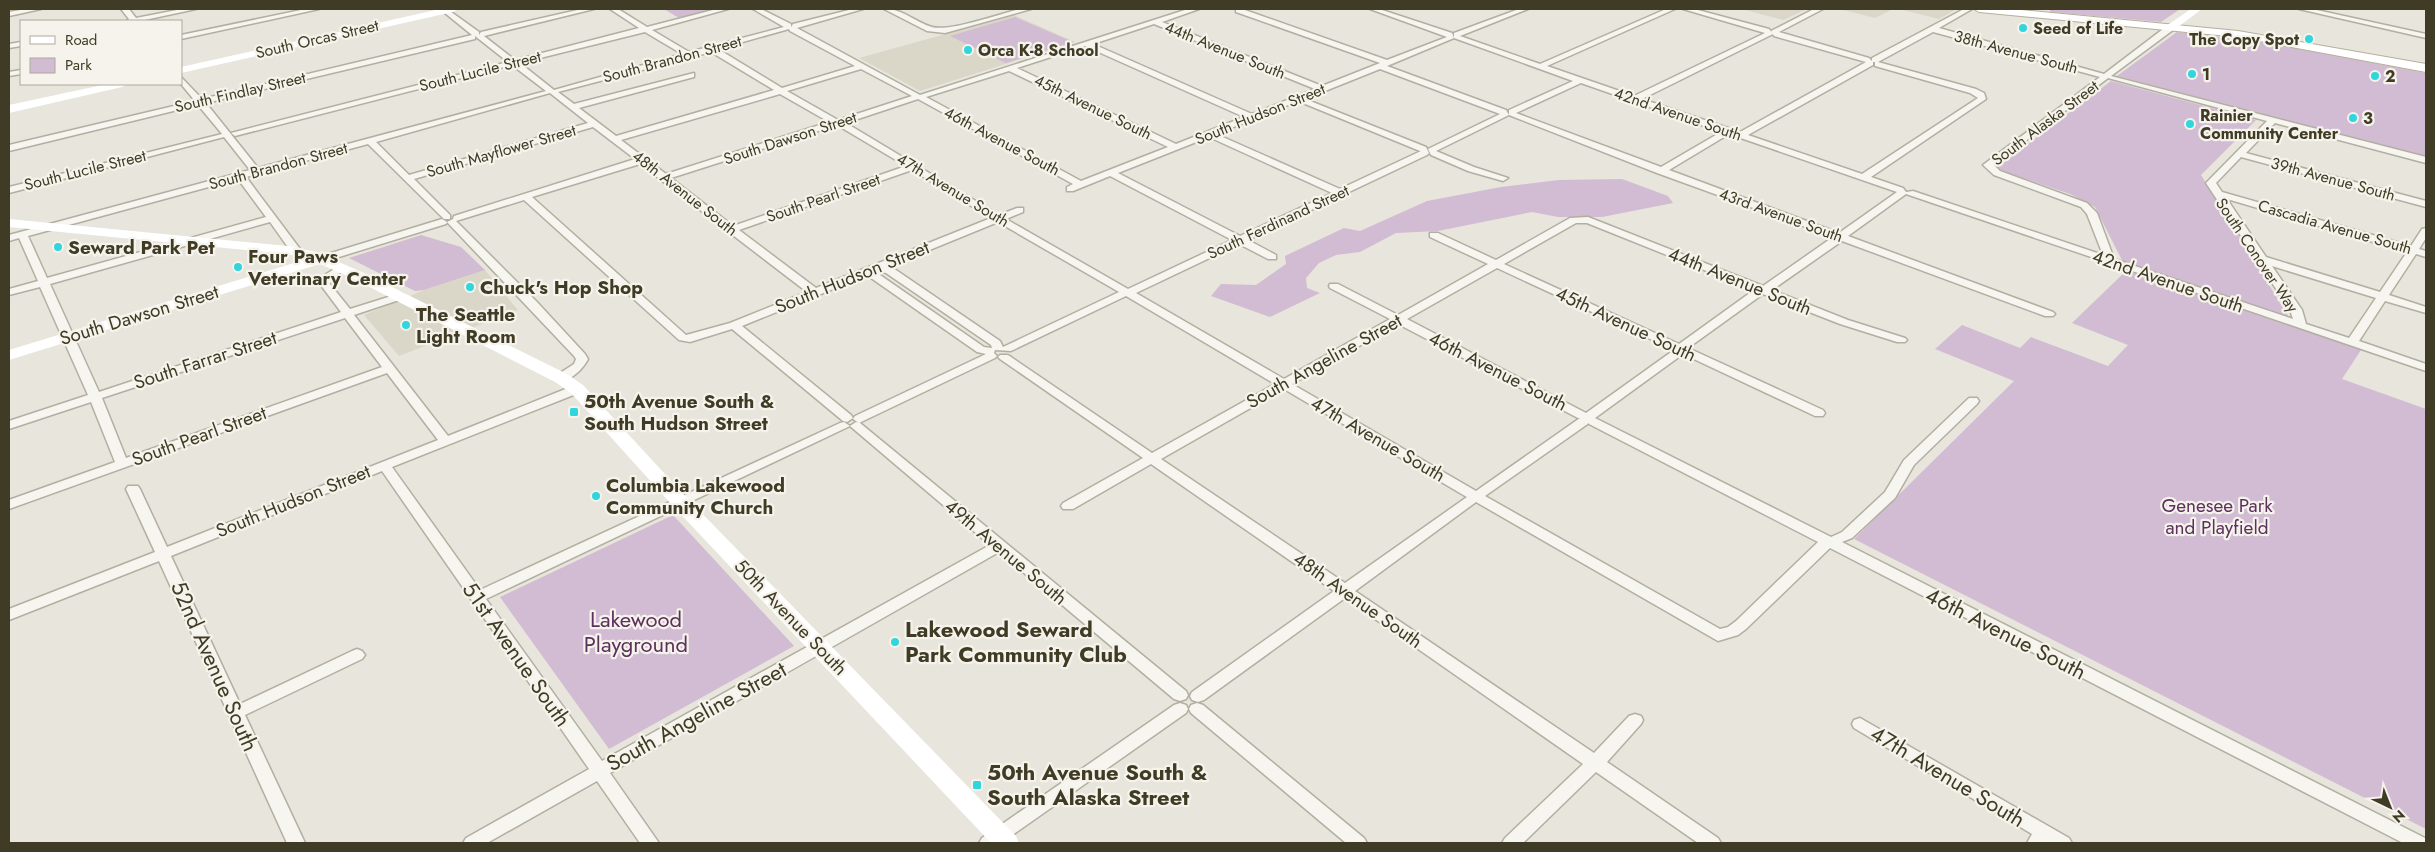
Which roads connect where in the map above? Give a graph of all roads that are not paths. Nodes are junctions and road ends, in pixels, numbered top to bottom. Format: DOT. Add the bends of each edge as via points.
graph roads {
  1 [pos="36,9"];
  2 [pos="125,9"];
  3 [pos="192,9"];
  4 [pos="315,9"];
  5 [pos="447,9"];
  6 [pos="590,9"];
  7 [pos="613,9"];
  8 [pos="725,9"];
  9 [pos="756,9"];
  10 [pos="860,9"];
  11 [pos="888,9"];
  12 [pos="1027,9"];
  13 [pos="1195,9"];
  14 [pos="1372,9"];
  15 [pos="1525,9"];
  16 [pos="1672,9"];
  17 [pos="1687,9"];
  18 [pos="1820,9"];
  19 [pos="1968,9"];
  20 [pos="1979,9"];
  21 [pos="2197,9"];
  22 [pos="2303,9"];
  23 [pos="1239,10"];
  24 [pos="9,14"];
  25 [pos="132,20"];
  26 [pos="138,20"];
  27 [pos="1154,22"];
  28 [pos="791,27"];
  29 [pos="2170,28"];
  30 [pos="644,29"];
  31 [pos="1932,29"];
  32 [pos="1771,33"];
  33 [pos="478,36"];
  34 [pos="2426,36"];
  35 [pos="1453,37"];
  36 [pos="182,38"];
  37 [pos="1086,44"];
  38 [pos="712,49"];
  39 [pos="688,55"];
  40 [pos="513,62"];
  41 [pos="1872,62"];
  42 [pos="1384,65"];
  43 [pos="862,66"];
  44 [pos="1539,67"];
  45 [pos="1010,68"];
  46 [pos="2426,68"];
  47 [pos="182,70"];
  48 [pos="691,75"];
  49 [pos="2106,76"];
  50 [pos="182,80"];
  51 [pos="1579,80"];
  52 [pos="117,85"];
  53 [pos="1323,89"];
  54 [pos="781,91"];
  55 [pos="552,92"];
  56 [pos="919,97"];
  57 [pos="1299,98"];
  58 [pos="1635,99"];
  59 [pos="200,102"];
  60 [pos="572,107"];
  61 [pos="9,109"];
  62 [pos="1508,114"];
  63 [pos="1252,117"];
  64 [pos="2273,120"];
  65 [pos="838,123"];
  66 [pos="595,124"];
  67 [pos="1729,131"];
  68 [pos="1209,134"];
  69 [pos="227,135"];
  70 [pos="1741,135"];
  71 [pos="370,140"];
  72 [pos="616,140"];
  73 [pos="1176,147"];
  74 [pos="9,148"];
  75 [pos="1428,151"];
  76 [pos="2239,154"];
  77 [pos="642,160"];
  78 [pos="2426,160"];
  79 [pos="913,167"];
  80 [pos="256,171"];
  81 [pos="1660,171"];
  82 [pos="1111,173"];
  83 [pos="241,176"];
  84 [pos="666,177"];
  85 [pos="1864,177"];
  86 [pos="408,178"];
  87 [pos="1503,178"];
  88 [pos="1081,185"];
  89 [pos="1070,189"];
  90 [pos="9,190"];
  91 [pos="1904,192"];
  92 [pos="1340,193"];
  93 [pos="2216,193"];
  94 [pos="525,196"];
  95 [pos="2426,204"];
  96 [pos="1020,210"];
  97 [pos="272,218"];
  98 [pos="998,218"];
  99 [pos="1581,219"];
  100 [pos="449,220"];
  101 [pos="9,223"];
  102 [pos="48,228"];
  103 [pos="732,229"];
  104 [pos="2426,231"];
  105 [pos="22,234"];
  106 [pos="1434,235"];
  107 [pos="1840,237"];
  108 [pos="9,238"];
  109 [pos="1239,240"];
  110 [pos="189,241"];
  111 [pos="2414,250"];
  112 [pos="296,251"];
  113 [pos="2426,254"];
  114 [pos="1272,257"];
  115 [pos="322,259"];
  116 [pos="2260,259"];
  117 [pos="2110,261"];
  118 [pos="1496,263"];
  119 [pos="341,268"];
  120 [pos="876,268"];
  121 [pos="42,283"];
  122 [pos="1334,286"];
  123 [pos="1763,290"];
  124 [pos="9,292"];
  125 [pos="815,293"];
  126 [pos="1127,293"];
  127 [pos="401,296"];
  128 [pos="2382,296"];
  129 [pos="2426,310"];
  130 [pos="347,313"];
  131 [pos="2049,314"];
  132 [pos="1398,320"];
  133 [pos="734,325"];
  134 [pos="2300,326"];
  135 [pos="67,337"];
  136 [pos="1901,340"];
  137 [pos="2352,343"];
  138 [pos="1681,349"];
  139 [pos="998,352"];
  140 [pos="9,355"];
  141 [pos="390,368"];
  142 [pos="2426,368"];
  143 [pos="569,384"];
  144 [pos="1284,384"];
  145 [pos="95,396"];
  146 [pos="1973,401"];
  147 [pos="1819,413"];
  148 [pos="1588,418"];
  149 [pos="851,422"];
  150 [pos="9,425"];
  151 [pos="445,441"];
  152 [pos="1153,458"];
  153 [pos="122,464"];
  154 [pos="384,465"];
  155 [pos="133,489"];
  156 [pos="1476,497"];
  157 [pos="680,502"];
  158 [pos="9,505"];
  159 [pos="1068,506"];
  160 [pos="1827,542"];
  161 [pos="998,546"];
  162 [pos="164,553"];
  163 [pos="1344,590"];
  164 [pos="478,597"];
  165 [pos="9,615"];
  166 [pos="820,647"];
  167 [pos="357,655"];
  168 [pos="1189,702"];
  169 [pos="235,713"];
  170 [pos="1634,720"];
  171 [pos="1860,724"];
  172 [pos="1595,763"];
  173 [pos="598,771"];
  174 [pos="2040,838"];
  175 [pos="999,841"];
  176 [pos="296,843"];
  177 [pos="472,843"];
  178 [pos="650,843"];
  179 [pos="1358,843"];
  180 [pos="1511,843"];
  181 [pos="1712,843"];
  182 [pos="2063,843"];
  183 [pos="2419,843"];
  1 -- 24 [label="street"];
  2 -- 25 [label="street"];
  3 -- 26 [label="street"];
  4 -- 36 [label="street"];
  5 -- 33 [label="street, 48th Avenue South"];
  5 -- 47 [label="street, South Orcas Street"];
  6 -- 33 [label="street, South Findlay Street"];
  7 -- 30 [label="street"];
  8 -- 30 [label="street, South Lucile Street"];
  9 -- 28 [label="street, 46th Avenue South"];
  10 -- 28 [label="street, South Brandon Street"];
  11 -- 12 [label="street" via="940,31"];
  13 -- 27 [label="street, South Dawson Street"];
  14 -- 35 [label="street, 42nd Avenue South"];
  15 -- 35 [label="street, South Hudson Street"];
  16 -- 44 [label="street"];
  17 -- 32 [label="street"];
  18 -- 32 [label="street"];
  19 -- 31 [label="street"];
  20 -- 29 [label="main road"];
  21 -- 29 [label="street, South Alaska Street"];
  22 -- 34 [label="street"];
  23 -- 42 [label="street, 43rd Avenue South"];
  27 -- 37 [label="street, South Dawson Street"];
  27 -- 53 [label="street, 44th Avenue South"];
  28 -- 38 [label="street, South Brandon Street"];
  28 -- 43 [label="street, 46th Avenue South"];
  29 -- 46 [label="main road" via="2254,37"];
  29 -- 49 [label="street, South Alaska Street"];
  30 -- 39 [label="street"];
  30 -- 40 [label="street, South Lucile Street"];
  31 -- 41 [label="street"];
  31 -- 49 [label="street, 38th Avenue South"];
  32 -- 41 [label="street"];
  32 -- 58 [label="street"];
  33 -- 40 [label="street, 48th Avenue South"];
  33 -- 59 [label="street, South Findlay Street"];
  35 -- 42 [label="street, South Hudson Street"];
  35 -- 44 [label="street, 42nd Avenue South"];
  37 -- 45 [label="street, South Dawson Street"];
  37 -- 63 [label="street"];
  38 -- 39 [label="street, South Brandon Street"];
  38 -- 54 [label="street, 47th Avenue South"];
  39 -- 55 [label="street, South Brandon Street"];
  40 -- 55 [label="street, 48th Avenue South"];
  40 -- 69 [label="street, South Lucile Street"];
  41 -- 70 [label="street"];
  41 -- 85 [label="street" via="1981,95 1982,100"];
  42 -- 53 [label="street, South Hudson Street"];
  42 -- 62 [label="street, 43rd Avenue South"];
  43 -- 54 [label="street"];
  43 -- 56 [label="street, 46th Avenue South"];
  44 -- 51 [label="street, 42nd Avenue South"];
  45 -- 56 [label="street, South Dawson Street"];
  45 -- 73 [label="street, 45th Avenue South"];
  48 -- 60 [label="street, South Mayflower Street"];
  49 -- 64 [label="street, 38th Avenue South"];
  49 -- 117 [label="street, South Alaska Street" via="1989,163 1989,168 1997,174 2077,201 2092,214"];
  50 -- 59 [label="street"];
  51 -- 58 [label="street, 42nd Avenue South"];
  51 -- 62 [label="street, South Ferdinand Street"];
  52 -- 61 [label="street"];
  53 -- 57 [label="street, South Hudson Street"];
  54 -- 65 [label="street, 47th Avenue South"];
  54 -- 72 [label="street"];
  55 -- 60 [label="street, 48th Avenue South"];
  55 -- 71 [label="street, South Brandon Street"];
  56 -- 65 [label="street, South Dawson Street"];
  56 -- 88 [label="street, 46th Avenue South"];
  57 -- 63 [label="street, South Hudson Street"];
  57 -- 75 [label="street, 44th Avenue South"];
  58 -- 67 [label="street, 42nd Avenue South"];
  59 -- 69 [label="street"];
  59 -- 74 [label="street, South Findlay Street"];
  60 -- 66 [label="street, 48th Avenue South"];
  62 -- 75 [label="street, South Ferdinand Street"];
  62 -- 81 [label="street, 43rd Avenue South"];
  63 -- 68 [label="street, South Hudson Street"];
  64 -- 76 [label="street, South Conover Way"];
  64 -- 78 [label="street, 38th Avenue South"];
  65 -- 79 [label="street, 47th Avenue South"];
  65 -- 84 [label="street, South Dawson Street"];
  66 -- 72 [label="street, 48th Avenue South"];
  66 -- 86 [label="street, South Mayflower Street"];
  67 -- 70 [label="street, 42nd Avenue South"];
  67 -- 81 [label="street"];
  68 -- 73 [label="street, South Hudson Street"];
  68 -- 92 [label="street"];
  69 -- 80 [label="street"];
  69 -- 90 [label="street, South Lucile Street"];
  70 -- 85 [label="street, 42nd Avenue South"];
  71 -- 80 [label="street, South Brandon Street"];
  71 -- 86 [label="street"];
  72 -- 77 [label="street, 48th Avenue South"];
  73 -- 82 [label="street, South Hudson Street"];
  75 -- 87 [label="street, 44th Avenue South"];
  75 -- 92 [label="street, South Ferdinand Street"];
  76 -- 93 [label="street, South Conover Way" via="2211,183"];
  76 -- 95 [label="street, 39th Avenue South"];
  77 -- 84 [label="street, 48th Avenue South"];
  77 -- 94 [label="street, South Dawson Street"];
  79 -- 98 [label="street, 47th Avenue South"];
  79 -- 103 [label="street, South Pearl Street"];
  80 -- 83 [label="street, South Brandon Street"];
  81 -- 107 [label="street, 43rd Avenue South"];
  82 -- 88 [label="street, South Hudson Street"];
  82 -- 109 [label="street"];
  83 -- 97 [label="street"];
  83 -- 102 [label="street, South Brandon Street"];
  84 -- 103 [label="street, 48th Avenue South"];
  85 -- 91 [label="street, 42nd Avenue South"];
  86 -- 100 [label="street"];
  88 -- 89 [label="street, South Hudson Street"];
  91 -- 107 [label="street"];
  91 -- 117 [label="street, 42nd Avenue South"];
  92 -- 109 [label="street, South Ferdinand Street"];
  93 -- 111 [label="street, Cascadia Avenue South"];
  93 -- 116 [label="street, South Conover Way"];
  94 -- 100 [label="street, South Dawson Street"];
  94 -- 133 [label="street, South Hudson Street" via="683,338 701,338"];
  96 -- 98 [label="street, South Hudson Street"];
  97 -- 110 [label="street"];
  97 -- 112 [label="street"];
  98 -- 120 [label="street, South Hudson Street"];
  98 -- 126 [label="street, 47th Avenue South"];
  99 -- 118 [label="street, South Angeline Street"];
  99 -- 123 [label="street, 44th Avenue South"];
  100 -- 115 [label="street, South Dawson Street"];
  100 -- 143 [label="street" via="579,354 582,359 580,366"];
  101 -- 102 [label="street"];
  102 -- 105 [label="street, South Brandon Street"];
  102 -- 110 [label="street"];
  103 -- 125 [label="street, 48th Avenue South"];
  104 -- 111 [label="street"];
  105 -- 108 [label="street, South Brandon Street"];
  105 -- 121 [label="street"];
  106 -- 118 [label="street, 45th Avenue South"];
  107 -- 123 [label="street"];
  107 -- 131 [label="street, 43rd Avenue South"];
  109 -- 114 [label="street"];
  109 -- 126 [label="street, South Ferdinand Street"];
  110 -- 112 [label="street"];
  110 -- 121 [label="street"];
  111 -- 113 [label="street, Cascadia Avenue South"];
  111 -- 128 [label="street"];
  112 -- 115 [label="street"];
  115 -- 119 [label="street"];
  115 -- 135 [label="street, South Dawson Street"];
  116 -- 128 [label="street"];
  116 -- 134 [label="street, South Conover Way" via="2296,310"];
  117 -- 134 [label="street, 42nd Avenue South"];
  118 -- 132 [label="street, South Angeline Street"];
  118 -- 138 [label="street, 45th Avenue South"];
  119 -- 127 [label="street"];
  119 -- 130 [label="street" via="327,278 325,284"];
  120 -- 125 [label="street, South Hudson Street"];
  120 -- 139 [label="street, 48th Avenue South" via="875,276 981,350"];
  121 -- 124 [label="street"];
  121 -- 135 [label="street"];
  122 -- 132 [label="street, 46th Avenue South"];
  123 -- 136 [label="street, 44th Avenue South"];
  123 -- 138 [label="street"];
  125 -- 133 [label="street, South Hudson Street"];
  126 -- 139 [label="street, South Ferdinand Street"];
  126 -- 144 [label="street, 47th Avenue South"];
  127 -- 130 [label="street, South Farrar Street"];
  127 -- 143 [label="street"];
  128 -- 129 [label="street"];
  128 -- 137 [label="street"];
  130 -- 141 [label="street"];
  130 -- 145 [label="street, South Farrar Street"];
  132 -- 144 [label="street, South Angeline Street"];
  132 -- 148 [label="street, 46th Avenue South"];
  133 -- 149 [label="street, 49th Avenue South"];
  134 -- 137 [label="street, 42nd Avenue South"];
  135 -- 140 [label="street, South Dawson Street"];
  135 -- 145 [label="street"];
  137 -- 142 [label="street, 42nd Avenue South"];
  138 -- 147 [label="street, 45th Avenue South"];
  138 -- 148 [label="street"];
  139 -- 149 [label="street, South Ferdinand Street"];
  139 -- 152 [label="street, 48th Avenue South"];
  141 -- 151 [label="street"];
  141 -- 153 [label="street, South Pearl Street"];
  143 -- 151 [label="street, South Hudson Street"];
  143 -- 157 [label="street, 50th Avenue South"];
  144 -- 152 [label="street, South Angeline Street"];
  144 -- 156 [label="street, 47th Avenue South"];
  145 -- 150 [label="street, South Farrar Street"];
  145 -- 153 [label="street"];
  146 -- 160 [label="street" via="1909,463 1890,495 1847,535"];
  148 -- 156 [label="street"];
  148 -- 160 [label="street, 46th Avenue South"];
  149 -- 157 [label="street, South Ferdinand Street"];
  149 -- 161 [label="street, 49th Avenue South"];
  151 -- 154 [label="street, South Hudson Street"];
  152 -- 159 [label="street, South Angeline Street"];
  152 -- 163 [label="street, 48th Avenue South"];
  153 -- 158 [label="street, South Pearl Street"];
  154 -- 162 [label="street, South Hudson Street"];
  154 -- 164 [label="street, 51st Avenue South"];
  155 -- 162 [label="street, 52nd Avenue South"];
  156 -- 160 [label="street, 47th Avenue South" via="1718,635 1741,625"];
  156 -- 163 [label="street"];
  157 -- 164 [label="street, South Ferdinand Street"];
  157 -- 166 [label="street, 50th Avenue South"];
  160 -- 183 [label="street, 46th Avenue South"];
  161 -- 166 [label="street, South Angeline Street"];
  161 -- 168 [label="street, 49th Avenue South"];
  162 -- 165 [label="street, South Hudson Street"];
  162 -- 169 [label="street, 52nd Avenue South"];
  163 -- 168 [label="street"];
  163 -- 172 [label="street, 48th Avenue South"];
  164 -- 173 [label="street, 51st Avenue South"];
  166 -- 173 [label="street, South Angeline Street"];
  166 -- 175 [label="street, 50th Avenue South"];
  167 -- 169 [label="street"];
  168 -- 175 [label="street"];
  168 -- 179 [label="street, 49th Avenue South"];
  169 -- 176 [label="street, 52nd Avenue South"];
  170 -- 172 [label="street"];
  171 -- 174 [label="street, 47th Avenue South"];
  172 -- 180 [label="street"];
  172 -- 181 [label="street, 48th Avenue South"];
  173 -- 177 [label="street, South Angeline Street"];
  173 -- 178 [label="street, 51st Avenue South"];
  174 -- 182 [label="street, 47th Avenue South"];
}
